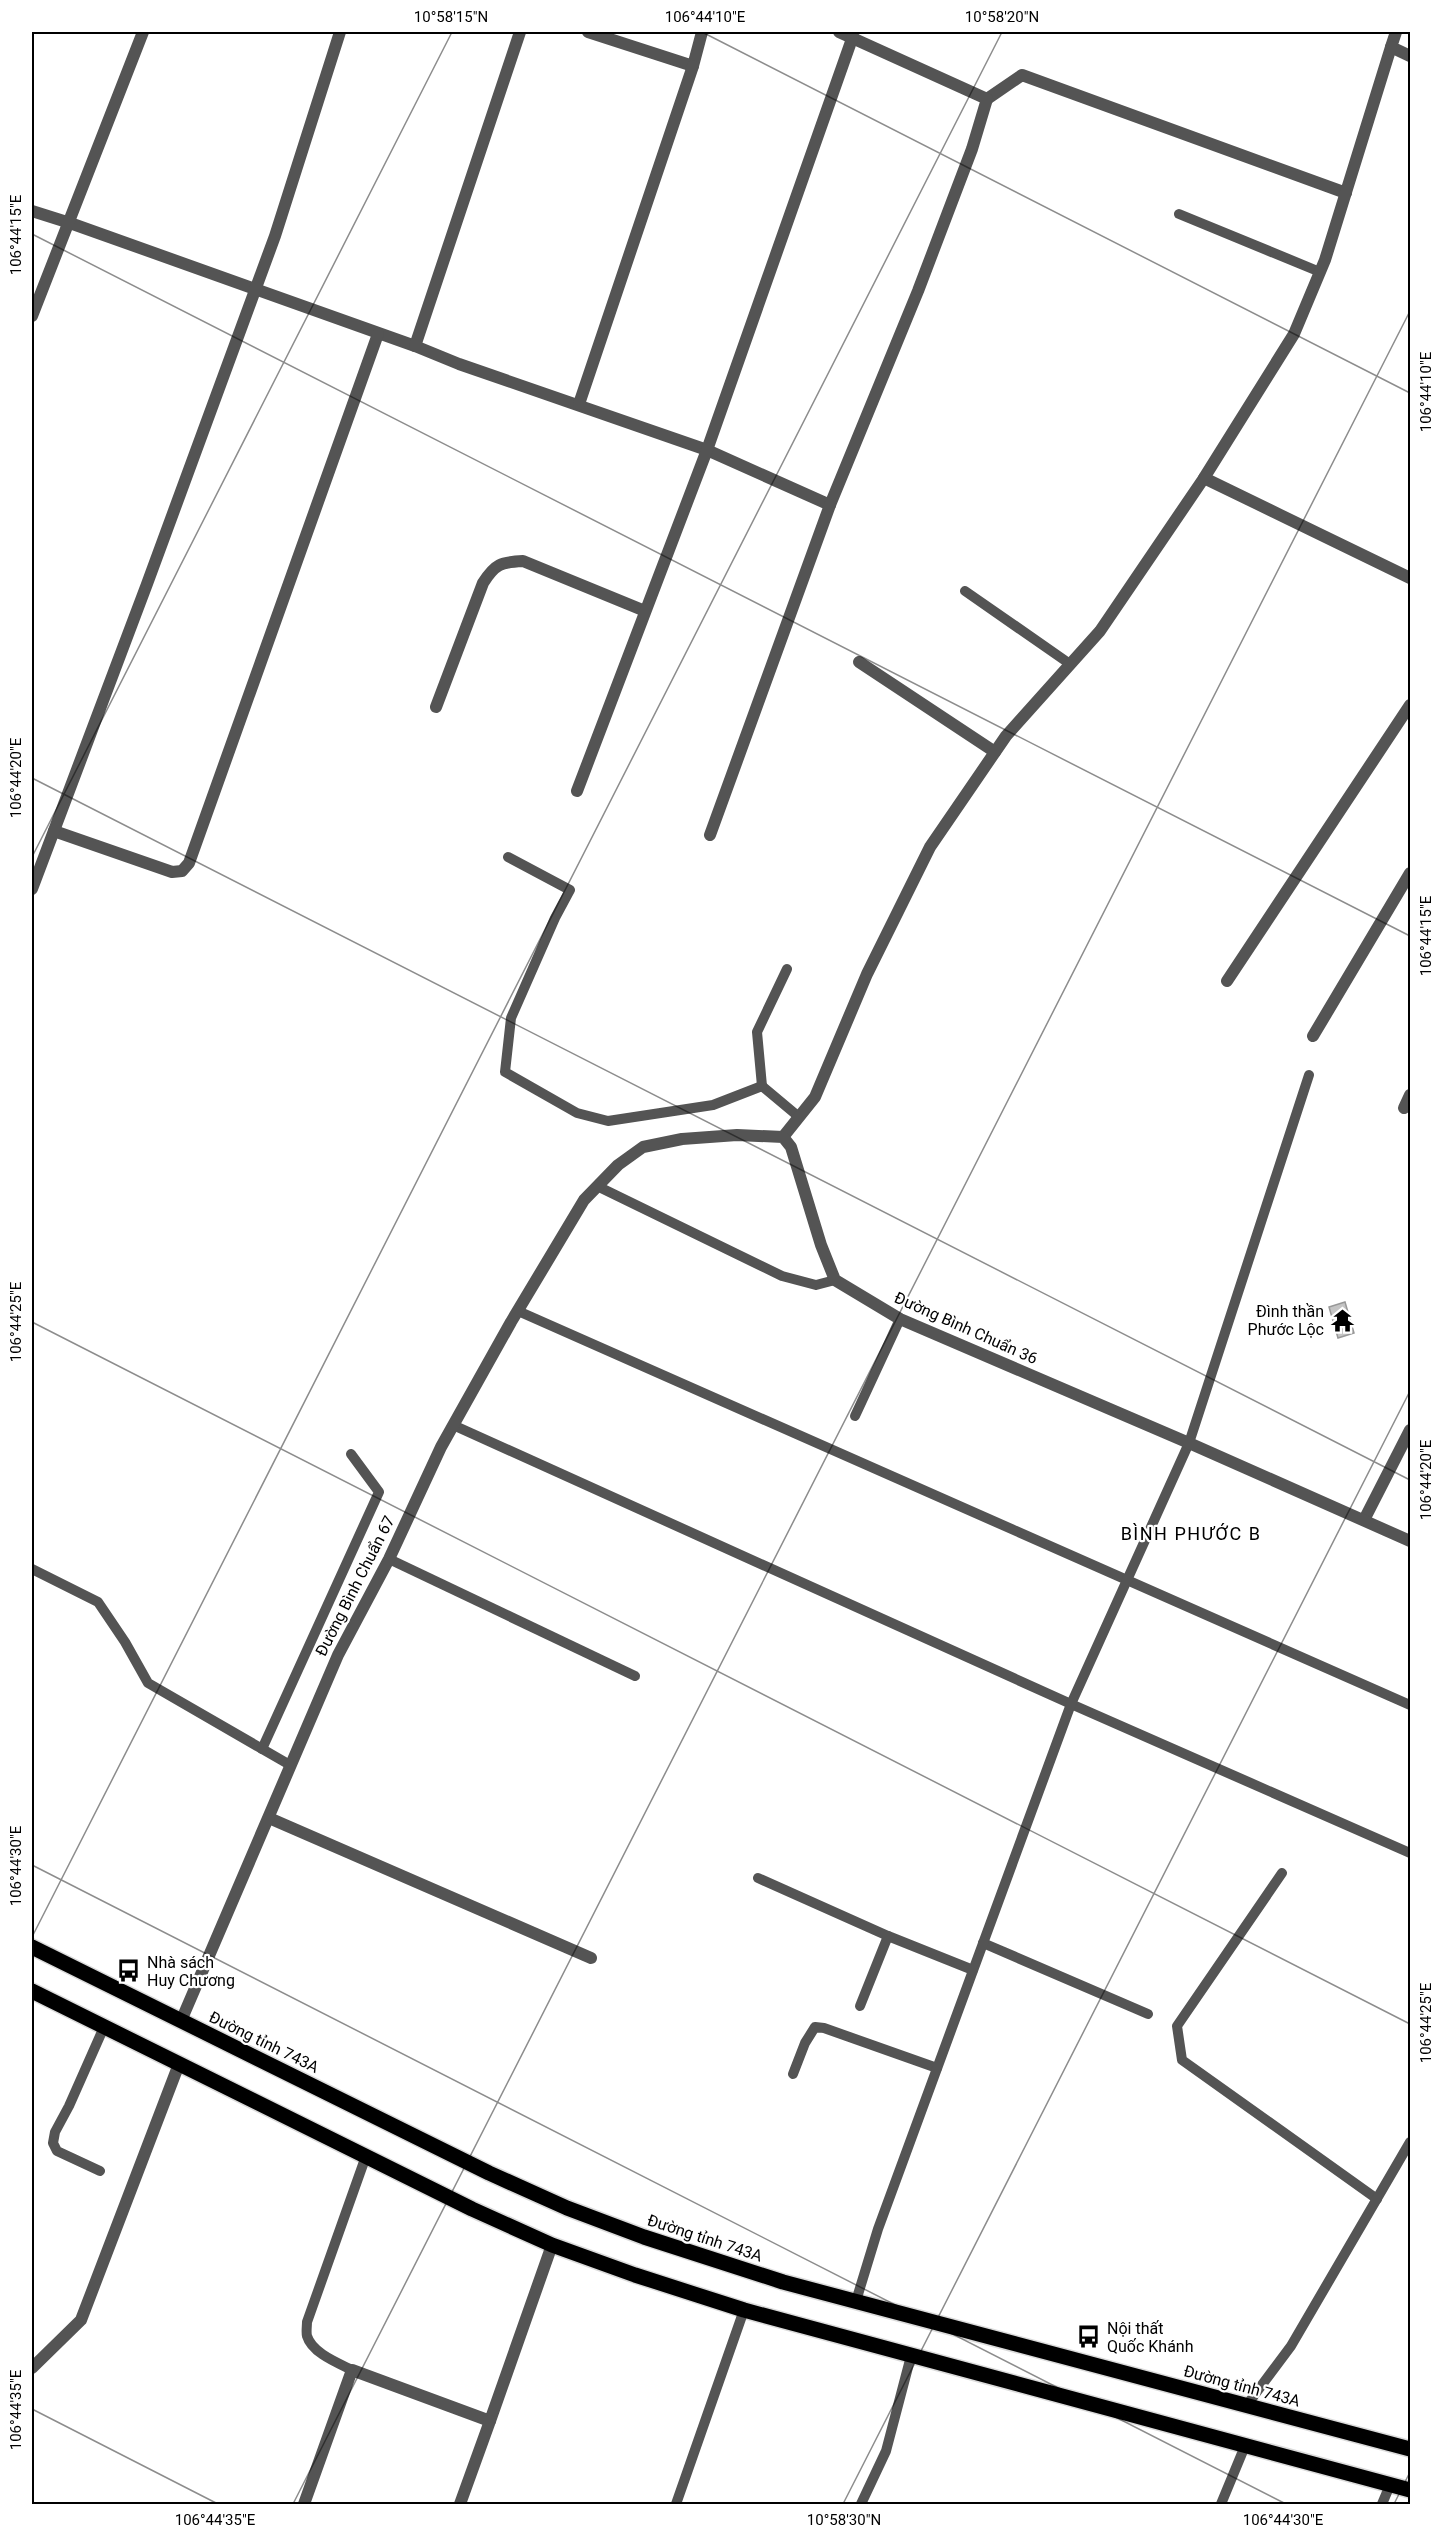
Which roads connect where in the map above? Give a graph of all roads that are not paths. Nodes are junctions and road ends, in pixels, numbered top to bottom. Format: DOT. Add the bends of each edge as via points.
graph roads {
  1 [pos="143,32"];
  2 [pos="340,32"];
  3 [pos="520,32"];
  4 [pos="588,32"];
  5 [pos="702,32"];
  6 [pos="839,32"];
  7 [pos="1396,32"];
  8 [pos="853,36"];
  9 [pos="1391,47"];
  10 [pos="1410,56"];
  11 [pos="693,66"];
  12 [pos="987,99"];
  13 [pos="1346,193"];
  14 [pos="32,211"];
  15 [pos="1179,214"];
  16 [pos="69,223"];
  17 [pos="1320,272"];
  18 [pos="255,289"];
  19 [pos="32,316"];
  20 [pos="378,334"];
  21 [pos="415,346"];
  22 [pos="579,404"];
  23 [pos="707,450"];
  24 [pos="1204,478"];
  25 [pos="830,505"];
  26 [pos="1410,578"];
  27 [pos="965,591"];
  28 [pos="645,611"];
  29 [pos="859,662"];
  30 [pos="1070,664"];
  31 [pos="1410,705"];
  32 [pos="436,707"];
  33 [pos="995,752"];
  34 [pos="577,791"];
  35 [pos="54,831"];
  36 [pos="710,835"];
  37 [pos="508,858"];
  38 [pos="1410,873"];
  39 [pos="32,889"];
  40 [pos="787,969"];
  41 [pos="1227,981"];
  42 [pos="1313,1036"];
  43 [pos="1309,1075"];
  44 [pos="762,1086"];
  45 [pos="1410,1095"];
  46 [pos="1404,1108"];
  47 [pos="799,1117"];
  48 [pos="783,1137"];
  49 [pos="597,1185"];
  50 [pos="835,1280"];
  51 [pos="518,1311"];
  52 [pos="900,1319"];
  53 [pos="855,1416"];
  54 [pos="453,1425"];
  55 [pos="1410,1430"];
  56 [pos="1189,1443"];
  57 [pos="351,1454"];
  58 [pos="1364,1520"];
  59 [pos="1410,1541"];
  60 [pos="389,1559"];
  61 [pos="32,1569"];
  62 [pos="1127,1580"];
  63 [pos="635,1676"];
  64 [pos="1071,1704"];
  65 [pos="1410,1706"];
  66 [pos="262,1749"];
  67 [pos="290,1765"];
  68 [pos="269,1818"];
  69 [pos="1410,1853"];
  70 [pos="1282,1873"];
  71 [pos="758,1878"];
  72 [pos="888,1936"];
  73 [pos="983,1943"];
  74 [pos="32,1947"];
  75 [pos="591,1958"];
  76 [pos="973,1970"];
  77 [pos="32,1991"];
  78 [pos="860,2006"];
  79 [pos="1148,2014"];
  80 [pos="181,2021"];
  81 [pos="104,2027"];
  82 [pos="179,2064"];
  83 [pos="937,2068"];
  84 [pos="793,2074"];
  85 [pos="1410,2142"];
  86 [pos="366,2156"];
  87 [pos="100,2171"];
  88 [pos="1377,2199"];
  89 [pos="552,2245"];
  90 [pos="856,2301"];
  91 [pos="744,2310"];
  92 [pos="911,2356"];
  93 [pos="32,2368"];
  94 [pos="352,2370"];
  95 [pos="1247,2405"];
  96 [pos="490,2421"];
  97 [pos="1245,2446"];
  98 [pos="1410,2450"];
  99 [pos="1390,2485"];
  100 [pos="1410,2490"];
  101 [pos="304,2505"];
  102 [pos="460,2505"];
  103 [pos="676,2505"];
  104 [pos="861,2505"];
  105 [pos="1221,2505"];
  106 [pos="1382,2505"];
  1 -- 16 [label="street"];
  2 -- 18 [label="street"];
  3 -- 21 [label="street"];
  4 -- 11 [label="street"];
  5 -- 11 [label="street"];
  6 -- 8 [label="street"];
  7 -- 9 [label="street"];
  8 -- 12 [label="street"];
  8 -- 23 [label="street"];
  9 -- 10 [label="street"];
  9 -- 13 [label="street"];
  11 -- 22 [label="street"];
  12 -- 13 [label="street" via="1022,75"];
  12 -- 25 [label="street" via="918,291"];
  13 -- 17 [label="street"];
  14 -- 16 [label="street"];
  15 -- 17 [label="lane"];
  16 -- 18 [label="street"];
  16 -- 19 [label="street"];
  17 -- 24 [label="street" via="1294,334"];
  18 -- 20 [label="street"];
  18 -- 35 [label="street"];
  20 -- 21 [label="street"];
  20 -- 35 [label="street" via="189,863 172,872"];
  21 -- 22 [label="street"];
  22 -- 23 [label="street"];
  23 -- 25 [label="street"];
  23 -- 28 [label="street"];
  24 -- 26 [label="street"];
  24 -- 30 [label="street" via="1100,631"];
  25 -- 36 [label="street"];
  27 -- 30 [label="lane"];
  28 -- 32 [label="street" via="523,561 504,562 483,583"];
  28 -- 34 [label="street"];
  29 -- 33 [label="street"];
  30 -- 33 [label="street"];
  31 -- 41 [label="street"];
  33 -- 47 [label="street" via="930,847 867,974 815,1097"];
  35 -- 39 [label="street"];
  37 -- 44 [label="lane" via="570,891 511,1018 505,1072 577,1113 608,1121 713,1105"];
  38 -- 42 [label="street"];
  40 -- 44 [label="lane" via="757,1032"];
  43 -- 56 [label="lane"];
  44 -- 47 [label="lane"];
  45 -- 46 [label="street"];
  47 -- 48 [label="street"];
  48 -- 49 [label="street" via="726,1135 643,1147"];
  48 -- 50 [label="street" via="791,1147"];
  49 -- 50 [label="lane" via="782,1276 816,1285"];
  49 -- 51 [label="street, Đường Bình Chuẩn 67"];
  50 -- 52 [label="street, Đường Bình Chuẩn 36"];
  51 -- 54 [label="street, Đường Bình Chuẩn 67"];
  51 -- 62 [label="lane"];
  52 -- 53 [label="lane"];
  52 -- 56 [label="street, Đường Bình Chuẩn 36"];
  54 -- 60 [label="street, Đường Bình Chuẩn 67"];
  54 -- 64 [label="lane"];
  55 -- 58 [label="street"];
  56 -- 58 [label="street, Đường Bình Chuẩn 36"];
  56 -- 62 [label="lane"];
  57 -- 66 [label="lane" via="379,1492"];
  58 -- 59 [label="street, Đường Bình Chuẩn 36"];
  60 -- 63 [label="lane"];
  60 -- 67 [label="street, Đường Bình Chuẩn 67" via="338,1655"];
  61 -- 66 [label="lane" via="98,1602 148,1683"];
  62 -- 64 [label="lane"];
  62 -- 65 [label="lane"];
  64 -- 69 [label="lane"];
  64 -- 73 [label="lane"];
  66 -- 67 [label="lane"];
  67 -- 68 [label="street, Đường Bình Chuẩn 67"];
  68 -- 75 [label="street"];
  68 -- 80 [label="street, Đường Bình Chuẩn 67"];
  70 -- 88 [label="lane" via="1177,2026 1182,2060"];
  71 -- 72 [label="lane"];
  72 -- 76 [label="lane"];
  72 -- 78 [label="lane"];
  73 -- 76 [label="lane"];
  73 -- 79 [label="lane"];
  74 -- 80 [label="main road, Đường tỉnh 743A"];
  76 -- 83 [label="lane"];
  77 -- 81 [label="main road"];
  80 -- 90 [label="main road, Đường tỉnh 743A" via="567,2208 695,2256"];
  81 -- 82 [label="main road"];
  81 -- 87 [label="lane" via="53,2143 57,2151"];
  82 -- 86 [label="main road"];
  82 -- 93 [label="street" via="81,2320"];
  83 -- 84 [label="lane" via="815,2027"];
  83 -- 90 [label="lane"];
  85 -- 88 [label="lane"];
  86 -- 89 [label="main road"];
  86 -- 94 [label="lane" via="307,2322 307,2336 314,2347"];
  88 -- 95 [label="lane" via="1291,2346"];
  89 -- 91 [label="main road"];
  89 -- 96 [label="street"];
  90 -- 95 [label="main road, Đường tỉnh 743A"];
  91 -- 92 [label="main road"];
  91 -- 103 [label="lane"];
  92 -- 97 [label="main road"];
  92 -- 104 [label="lane" via="886,2451"];
  94 -- 96 [label="street"];
  94 -- 101 [label="street"];
  95 -- 98 [label="main road, Đường tỉnh 743A"];
  96 -- 102 [label="street"];
  97 -- 99 [label="main road"];
  97 -- 105 [label="lane"];
  99 -- 100 [label="main road"];
  99 -- 106 [label="lane"];
}
